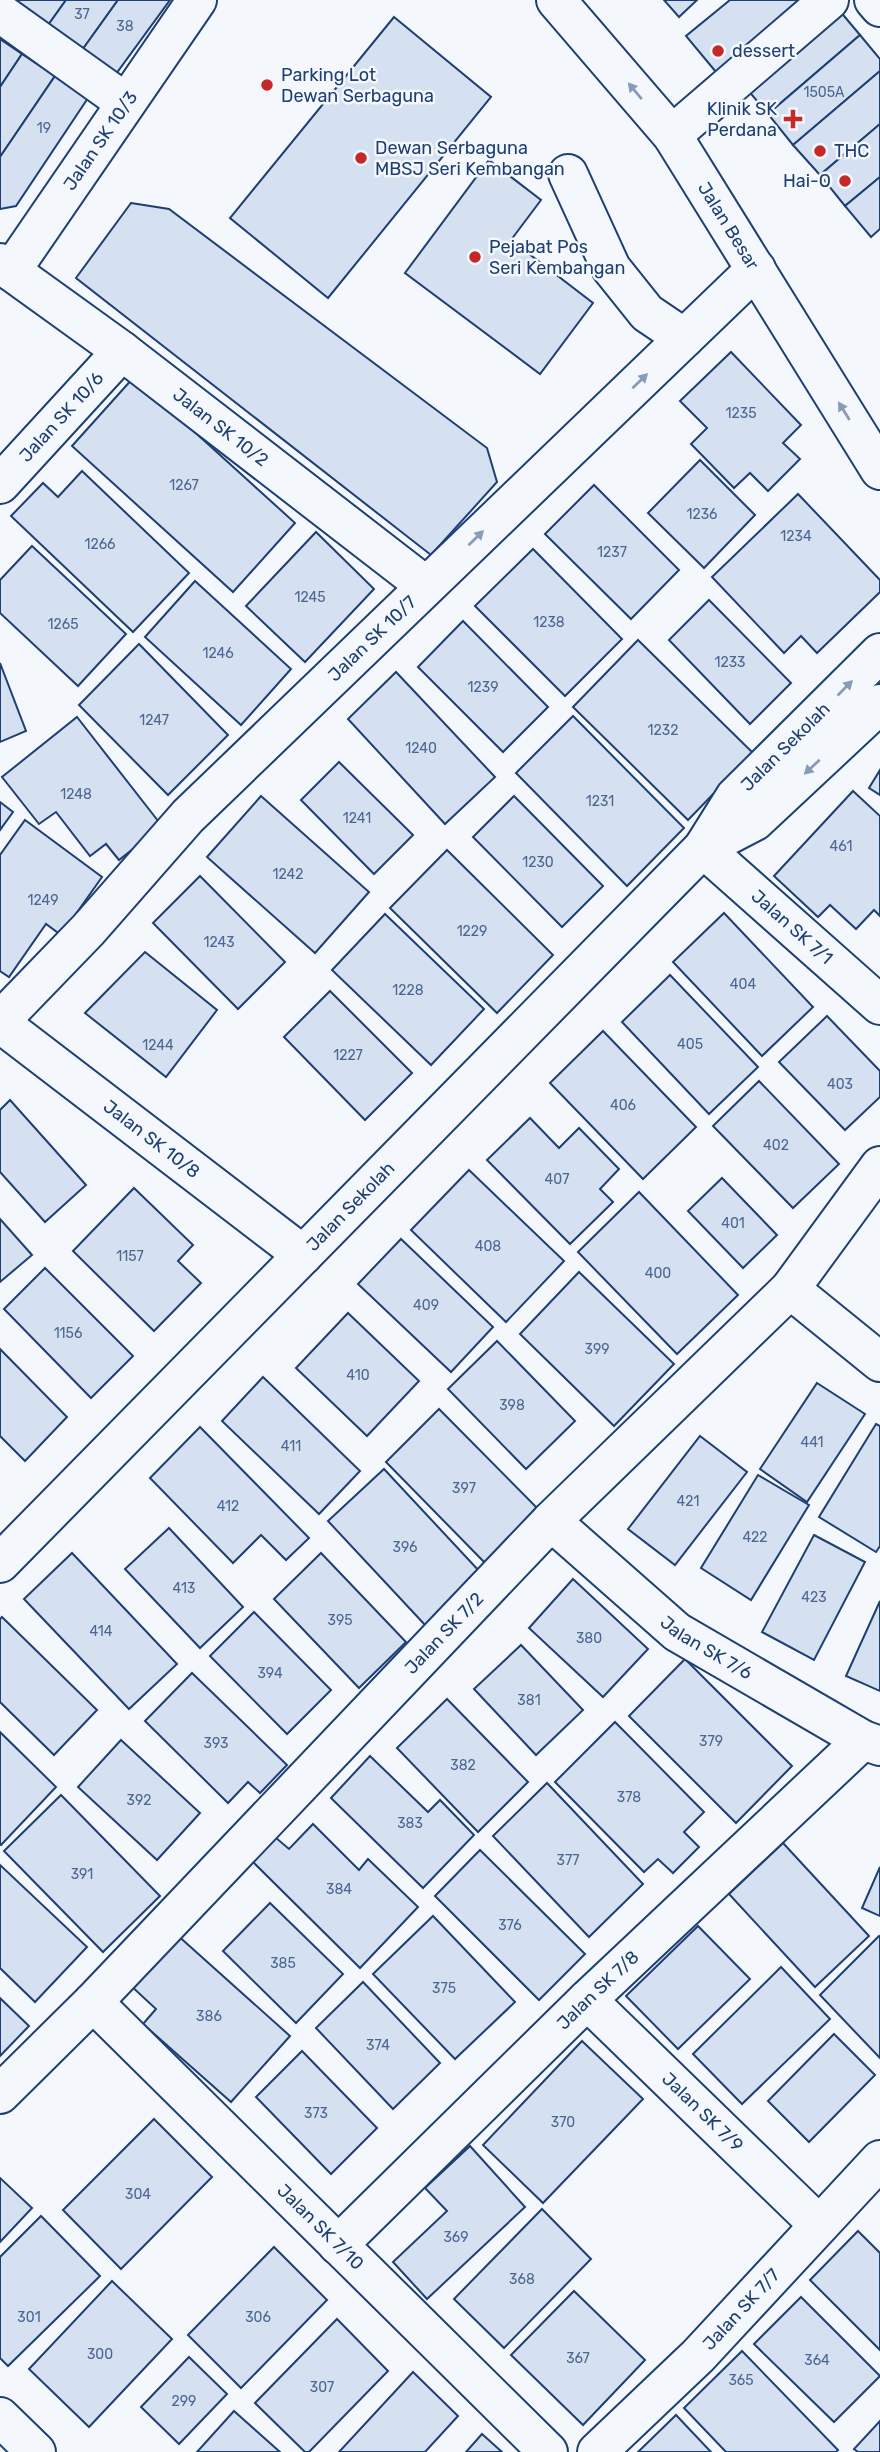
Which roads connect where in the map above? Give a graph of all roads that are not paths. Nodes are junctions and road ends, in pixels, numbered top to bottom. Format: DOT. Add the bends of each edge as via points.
graph roads {
  1 [pos="197,0"];
  2 [pos="556,0"];
  3 [pos="829,0"];
  4 [pos="874,0"];
  5 [pos="880,7"];
  6 [pos="0,13"];
  7 [pos="127,103"];
  8 [pos="672,135"];
  9 [pos="568,174"];
  10 [pos="6,267"];
  11 [pos="756,269"];
  12 [pos="684,338"];
  13 [pos="122,351"];
  14 [pos="880,470"];
  15 [pos="0,484"];
  16 [pos="426,586"];
  17 [pos="880,653"];
  18 [pos="880,704"];
  19 [pos="703,848"];
  20 [pos="880,1005"];
  21 [pos="0,1022"];
  22 [pos="880,1166"];
  23 [pos="303,1255"];
  24 [pos="790,1289"];
  25 [pos="880,1362"];
  26 [pos="551,1521"];
  27 [pos="0,1563"];
  28 [pos="871,1743"];
  29 [pos="587,2000"];
  30 [pos="93,2002"];
  31 [pos="0,2094"];
  32 [pos="880,2160"];
  33 [pos="819,2225"];
  34 [pos="338,2245"];
  35 [pos="0,2417"];
  36 [pos="36,2452"];
  37 [pos="548,2452"];
  38 [pos="597,2452"];
  1 -- 7 [label="street, Jalan SK 10/3"];
  8 -- 2 [label="street, Jalan Besar, one-way"];
  3 -- 8 [label="street"];
  4 -- 5 [label="street"];
  6 -- 7 [label="street"];
  7 -- 10 [label="street, Jalan SK 10/3"];
  8 -- 11 [label="street, Jalan Besar"];
  9 -- 12 [label="street" via="611,268 647,313"];
  10 -- 13 [label="street, Jalan SK 10/2"];
  11 -- 12 [label="street, Jalan SK 10/7"];
  14 -- 11 [label="street, Jalan Besar, one-way"];
  16 -- 12 [label="street, Jalan SK 10/7, one-way"];
  13 -- 15 [label="street, Jalan SK 10/6"];
  13 -- 16 [label="street, Jalan SK 10/2"];
  16 -- 21 [label="street, Jalan SK 10/7" via="188,816"];
  19 -- 17 [label="street, Jalan Sekolah, one-way" via="735,797"];
  18 -- 19 [label="street, Jalan Sekolah, one-way" via="755,821"];
  19 -- 20 [label="street, Jalan SK 7/1"];
  19 -- 23 [label="street, Jalan Sekolah"];
  21 -- 23 [label="street, Jalan SK 10/8"];
  22 -- 24 [label="street, Jalan SK 7/2"];
  23 -- 27 [label="street, Jalan Sekolah"];
  24 -- 25 [label="street"];
  24 -- 26 [label="street, Jalan SK 7/2"];
  26 -- 28 [label="street, Jalan SK 7/6" via="677,1632"];
  26 -- 30 [label="street, Jalan SK 7/2"];
  28 -- 29 [label="street, Jalan SK 7/8"];
  29 -- 33 [label="street, Jalan SK 7/9"];
  29 -- 34 [label="street, Jalan SK 7/8"];
  30 -- 31 [label="street, Jalan SK 7/2"];
  30 -- 34 [label="street, Jalan SK 7/10"];
  32 -- 33 [label="street, Jalan SK 7/7"];
  33 -- 38 [label="street, Jalan SK 7/7" via="698,2356"];
  34 -- 37 [label="street, Jalan SK 7/10"];
  35 -- 36 [label="street"];
}
